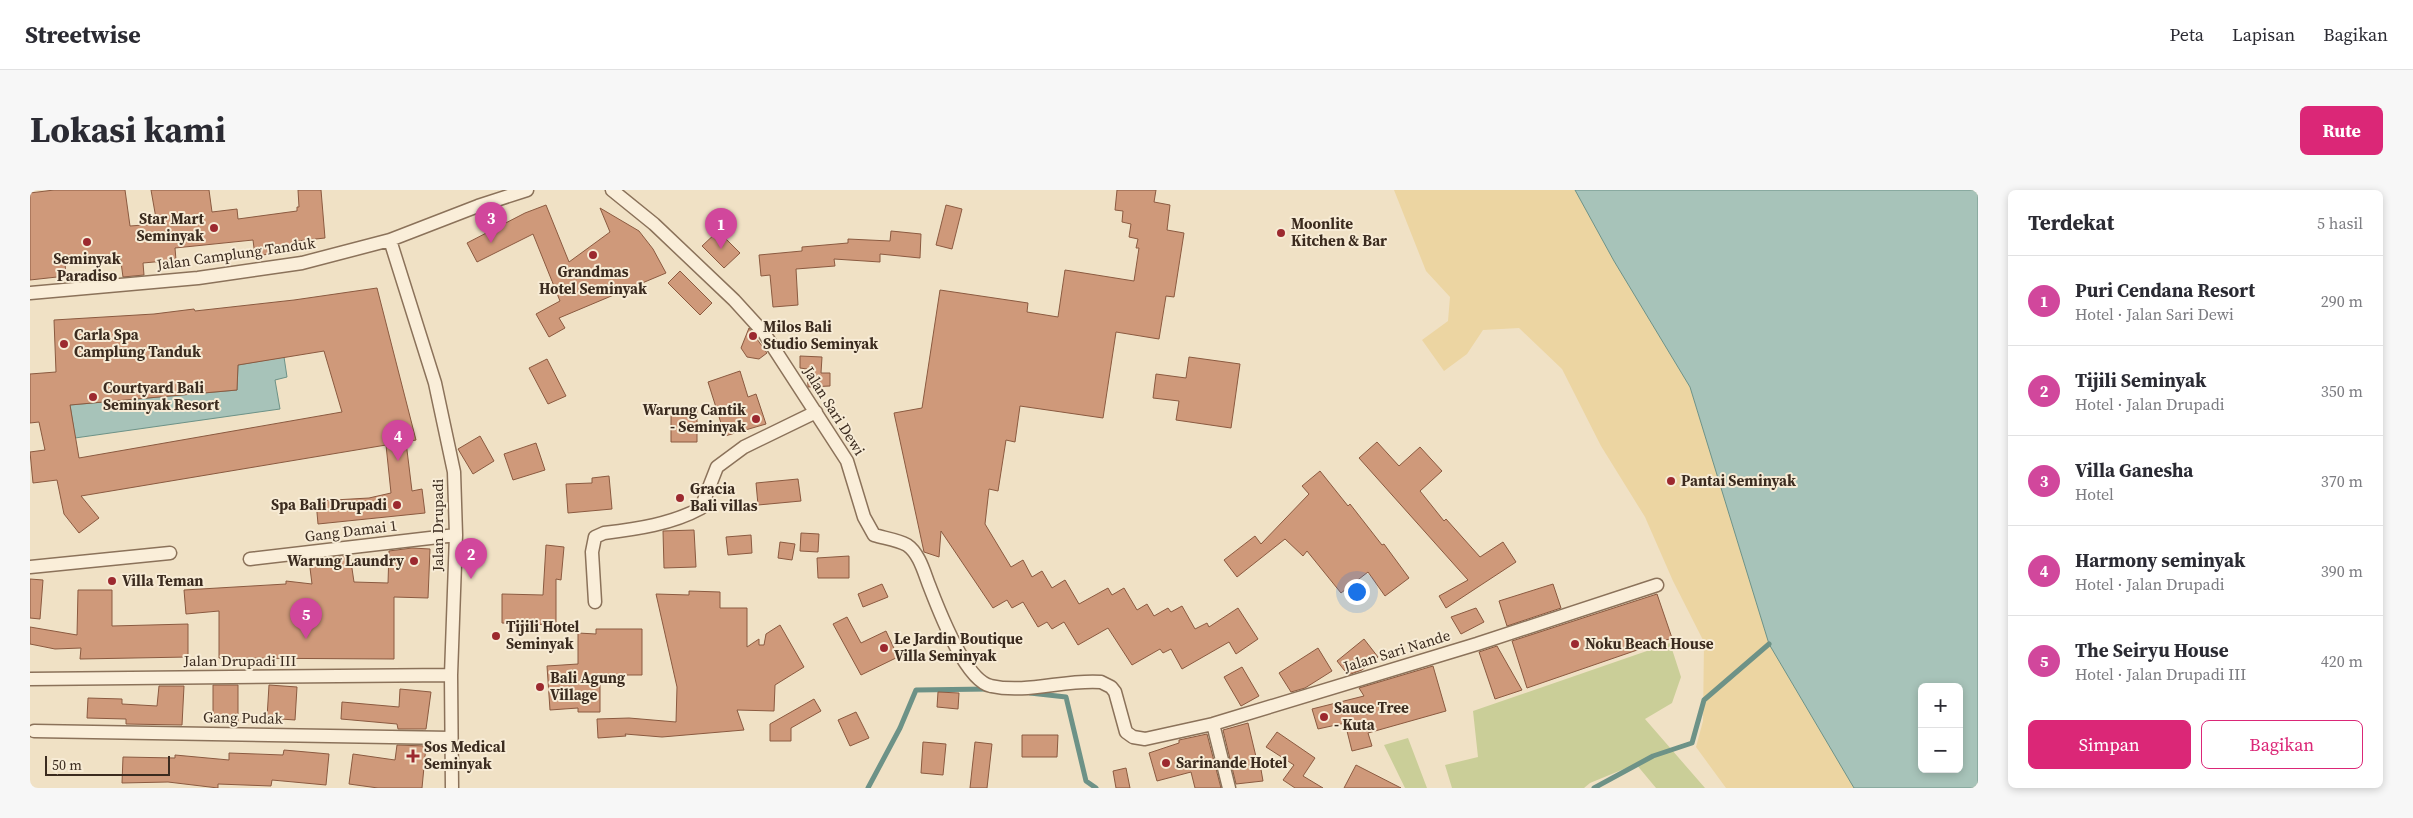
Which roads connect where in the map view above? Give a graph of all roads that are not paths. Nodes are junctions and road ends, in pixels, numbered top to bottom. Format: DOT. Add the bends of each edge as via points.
graph roads {
  1 [pos="527,190"];
  2 [pos="612,190"];
  3 [pos="390,240"];
  4 [pos="30,293"];
  5 [pos="816,412"];
  6 [pos="456,535"];
  7 [pos="170,553"];
  8 [pos="250,559"];
  9 [pos="30,567"];
  10 [pos="1657,585"];
  11 [pos="595,602"];
  12 [pos="451,675"];
  13 [pos="30,679"];
  14 [pos="1212,724"];
  15 [pos="34,730"];
  16 [pos="451,738"];
  17 [pos="1145,739"];
  18 [pos="452,788"];
  19 [pos="1229,788"];
  1 -- 3 [label="street, Jalan Camplung Tanduk"];
  2 -- 5 [label="street, Jalan Sari Dewi" via="654,224 749,316 764,333"];
  3 -- 4 [label="street, Jalan Camplung Tanduk" via="276,267 198,278"];
  3 -- 6 [label="street, Jalan Drupadi" via="420,332 448,438 454,472"];
  5 -- 11 [label="street" via="744,447 716,467 701,508 687,516 595,537 592,552"];
  5 -- 17 [label="street, Jalan Sari Dewi" via="848,461 864,518 874,535 908,546 918,559 946,627 978,679 990,686 1010,688 1093,681 1107,684 1115,692 1126,732"];
  6 -- 8 [label="street, Gang Damai 1"];
  6 -- 12 [label="street, Jalan Drupadi"];
  7 -- 9 [label="street"];
  10 -- 14 [label="street, Jalan Sari Nande" via="1477,644"];
  12 -- 13 [label="street, Jalan Drupadi III"];
  12 -- 16 [label="street, Jalan Drupadi"];
  14 -- 17 [label="street, Jalan Sari Nande"];
  14 -- 19 [label="street"];
  15 -- 16 [label="street, Gang Pudak"];
  16 -- 18 [label="street, Jalan Drupadi"];
}
